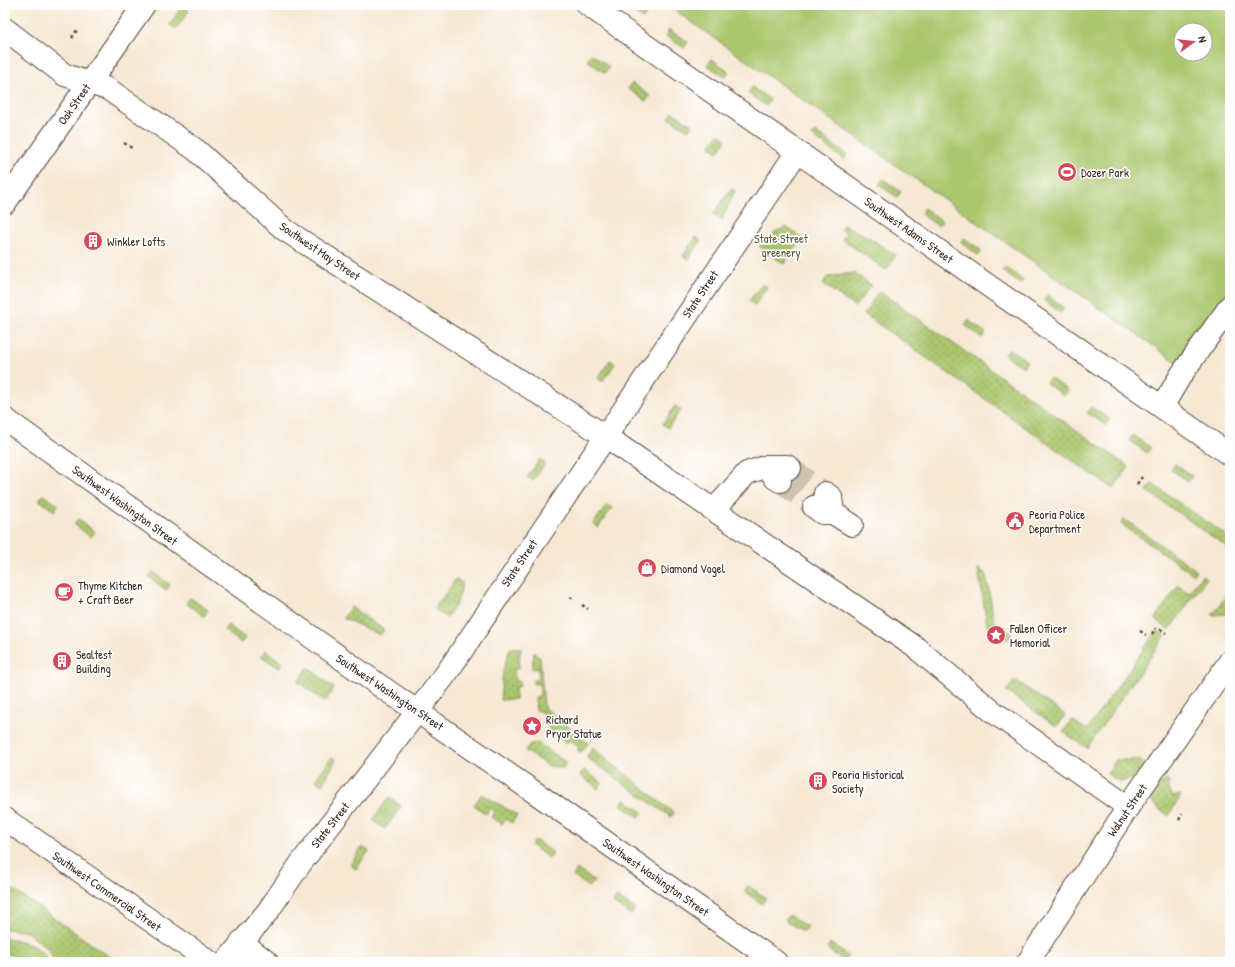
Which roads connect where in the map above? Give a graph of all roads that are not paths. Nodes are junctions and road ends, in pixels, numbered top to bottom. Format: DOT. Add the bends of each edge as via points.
graph roads {
  1 [pos="144,5"];
  2 [pos="588,5"];
  3 [pos="5,29"];
  4 [pos="88,83"];
  5 [pos="797,152"];
  6 [pos="5,203"];
  7 [pos="1230,306"];
  8 [pos="1162,406"];
  9 [pos="5,419"];
  10 [pos="605,436"];
  11 [pos="1230,455"];
  12 [pos="779,472"];
  13 [pos="824,504"];
  14 [pos="714,510"];
  15 [pos="852,526"];
  16 [pos="1230,661"];
  17 [pos="418,711"];
  18 [pos="1128,807"];
  19 [pos="5,819"];
  20 [pos="242,942"];
  21 [pos="210,962"];
  22 [pos="226,962"];
  23 [pos="267,962"];
  24 [pos="776,962"];
  25 [pos="1028,962"];
  1 -- 4 [label="street, Oak Street"];
  2 -- 5 [label="street, Southwest Adams Street"];
  3 -- 4 [label="street, Southwest May Street" via="64,75"];
  4 -- 6 [label="street, Oak Street"];
  4 -- 10 [label="street, Southwest May Street" via="108,89 196,150 285,230"];
  5 -- 8 [label="street, Southwest Adams Street"];
  5 -- 10 [label="street, State Street"];
  7 -- 8 [label="street"];
  8 -- 11 [label="street, Southwest Adams Street"];
  9 -- 17 [label="street, Southwest Washington Street" via="376,684"];
  10 -- 14 [label="street, Southwest May Street"];
  10 -- 17 [label="street, State Street" via="446,674"];
  12 -- 14 [label="street" via="747,473"];
  13 -- 15 [label="street"];
  14 -- 18 [label="street, Southwest May Street" via="915,647 992,711"];
  16 -- 18 [label="street, Walnut Street"];
  17 -- 20 [label="street, State Street"];
  17 -- 24 [label="street, Southwest Washington Street"];
  18 -- 25 [label="street, Walnut Street"];
  19 -- 21 [label="street, Southwest Commercial Street"];
  20 -- 22 [label="street, State Street"];
  20 -- 23 [label="street"];
}
